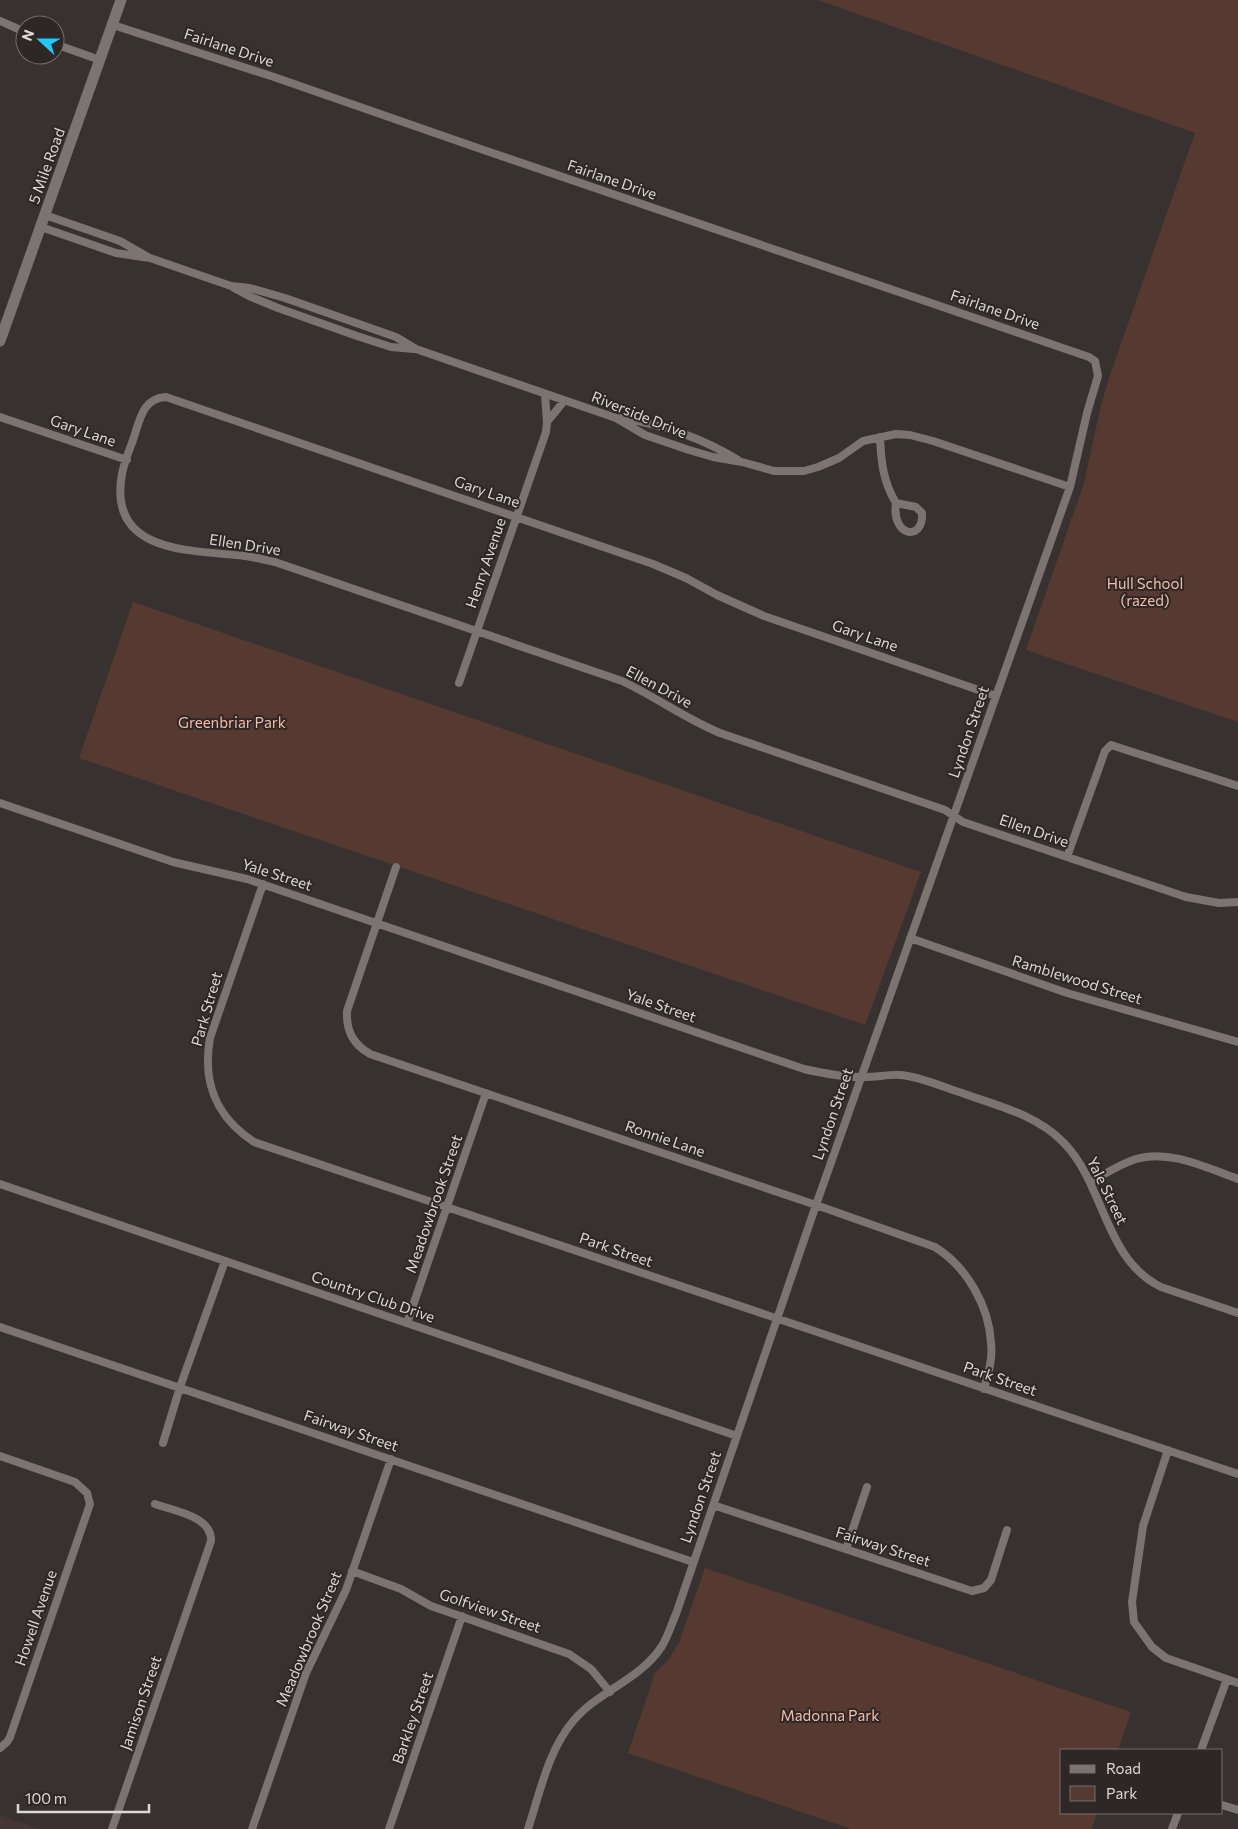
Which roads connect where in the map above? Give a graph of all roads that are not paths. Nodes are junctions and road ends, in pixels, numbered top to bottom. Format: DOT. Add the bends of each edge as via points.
graph roads {
  1 [pos="121,0"];
  2 [pos="0,21"];
  3 [pos="113,25"];
  4 [pos="15,28"];
  5 [pos="65,48"];
  6 [pos="100,60"];
  7 [pos="45,215"];
  8 [pos="41,227"];
  9 [pos="150,258"];
  10 [pos="231,286"];
  11 [pos="0,341"];
  12 [pos="416,349"];
  13 [pos="1097,367"];
  14 [pos="545,395"];
  15 [pos="564,401"];
  16 [pos="0,417"];
  17 [pos="616,418"];
  18 [pos="547,422"];
  19 [pos="880,437"];
  20 [pos="126,460"];
  21 [pos="742,462"];
  22 [pos="1070,487"];
  23 [pos="896,503"];
  24 [pos="517,517"];
  25 [pos="477,631"];
  26 [pos="459,683"];
  27 [pos="996,696"];
  28 [pos="1238,786"];
  29 [pos="0,803"];
  30 [pos="954,817"];
  31 [pos="1067,857"];
  32 [pos="396,867"];
  33 [pos="263,884"];
  34 [pos="1238,902"];
  35 [pos="376,922"];
  36 [pos="910,938"];
  37 [pos="1238,1042"];
  38 [pos="860,1077"];
  39 [pos="486,1093"];
  40 [pos="1238,1179"];
  41 [pos="1090,1182"];
  42 [pos="0,1184"];
  43 [pos="816,1205"];
  44 [pos="447,1207"];
  45 [pos="224,1261"];
  46 [pos="1238,1313"];
  47 [pos="776,1319"];
  48 [pos="407,1324"];
  49 [pos="0,1327"];
  50 [pos="180,1387"];
  51 [pos="984,1389"];
  52 [pos="737,1436"];
  53 [pos="163,1442"];
  54 [pos="1168,1450"];
  55 [pos="0,1456"];
  56 [pos="391,1459"];
  57 [pos="1238,1474"];
  58 [pos="867,1487"];
  59 [pos="154,1504"];
  60 [pos="713,1505"];
  61 [pos="1007,1530"];
  62 [pos="846,1550"];
  63 [pos="693,1562"];
  64 [pos="352,1571"];
  65 [pos="462,1616"];
  66 [pos="1227,1679"];
  67 [pos="1238,1683"];
  68 [pos="610,1692"];
  69 [pos="0,1748"];
  70 [pos="1201,1749"];
  71 [pos="1223,1805"];
  72 [pos="1238,1810"];
  73 [pos="1178,1814"];
  74 [pos="112,1829"];
  75 [pos="252,1829"];
  76 [pos="389,1829"];
  77 [pos="528,1829"];
  78 [pos="1172,1829"];
  1 -- 3 [label="main road, 5 Mile Road"];
  2 -- 4 [label="street"];
  3 -- 6 [label="main road, 5 Mile Road"];
  3 -- 13 [label="street, Fairlane Drive" via="274,77 1090,357"];
  5 -- 6 [label="street"];
  6 -- 7 [label="main road, 5 Mile Road"];
  7 -- 8 [label="main road, 5 Mile Road"];
  7 -- 9 [label="street, Riverside Drive" via="120,241"];
  8 -- 9 [label="street, Riverside Drive" via="116,253"];
  8 -- 11 [label="main road, 5 Mile Road"];
  9 -- 10 [label="street, Riverside Drive"];
  10 -- 12 [label="street, Riverside Drive" via="285,298 396,337"];
  10 -- 12 [label="street, Riverside Drive" via="278,308 358,336 391,347"];
  12 -- 14 [label="street, Riverside Drive"];
  13 -- 22 [label="street, Lyndon Street" via="1098,376"];
  14 -- 15 [label="street, Riverside Drive"];
  14 -- 18 [label="street, Henry Avenue"];
  15 -- 17 [label="street, Riverside Drive"];
  15 -- 18 [label="street, Henry Avenue"];
  16 -- 20 [label="street, Gary Lane"];
  17 -- 21 [label="street, Riverside Drive" via="645,435 713,457"];
  17 -- 21 [label="street" via="648,422 674,431 716,447"];
  18 -- 24 [label="street, Henry Avenue"];
  19 -- 21 [label="street, Riverside Drive" via="863,441 839,458 804,471 774,471"];
  19 -- 22 [label="street, Riverside Drive" via="896,434 921,437"];
  19 -- 23 [label="street" via="884,477"];
  20 -- 24 [label="street, Gary Lane" via="144,408 154,400 166,397"];
  20 -- 25 [label="street, Ellen Drive" via="121,503 133,528 150,540 186,551 275,562"];
  22 -- 27 [label="street, Lyndon Street"];
  24 -- 25 [label="street, Henry Avenue"];
  24 -- 27 [label="street, Gary Lane" via="686,578 764,616"];
  25 -- 26 [label="street, Henry Avenue"];
  25 -- 30 [label="street, Ellen Drive" via="622,681 704,727 945,810"];
  27 -- 30 [label="street, Lyndon Street"];
  28 -- 31 [label="street" via="1114,745 1108,746"];
  29 -- 33 [label="street, Yale Street" via="173,862"];
  30 -- 31 [label="street, Ellen Drive"];
  30 -- 36 [label="street, Lyndon Street"];
  31 -- 34 [label="street, Ellen Drive" via="1186,897 1219,903"];
  32 -- 35 [label="street"];
  33 -- 35 [label="street, Yale Street"];
  33 -- 44 [label="street, Park Street" via="210,1038 208,1076 216,1101 234,1127 254,1142"];
  35 -- 38 [label="street, Yale Street" via="796,1066"];
  35 -- 39 [label="street, Ronnie Lane" via="347,1011 350,1036 370,1054"];
  36 -- 37 [label="street, Ramblewood Street" via="1068,993"];
  36 -- 38 [label="street, Lyndon Street"];
  38 -- 41 [label="street, Yale Street" via="887,1074 917,1078 1027,1117 1046,1127 1064,1143"];
  38 -- 43 [label="street, Lyndon Street"];
  39 -- 43 [label="street, Ronnie Lane"];
  39 -- 44 [label="street, Meadowbrook Street"];
  40 -- 41 [label="street" via="1181,1160 1152,1156 1128,1162"];
  41 -- 46 [label="street, Yale Street" via="1118,1245 1133,1267 1158,1286"];
  42 -- 45 [label="street, Country Club Drive"];
  43 -- 47 [label="street, Lyndon Street"];
  43 -- 51 [label="street, Ronnie Lane" via="927,1244 958,1266 975,1290 990,1332 991,1360"];
  44 -- 47 [label="street, Park Street"];
  44 -- 48 [label="street, Meadowbrook Street"];
  45 -- 48 [label="street, Country Club Drive"];
  45 -- 50 [label="street"];
  47 -- 51 [label="street, Park Street"];
  47 -- 52 [label="street, Lyndon Street"];
  48 -- 52 [label="street, Country Club Drive"];
  49 -- 50 [label="street, Fairway Street"];
  50 -- 53 [label="street"];
  50 -- 56 [label="street, Fairway Street"];
  51 -- 54 [label="street, Park Street"];
  52 -- 60 [label="street, Lyndon Street"];
  54 -- 57 [label="street, Park Street"];
  54 -- 66 [label="street" via="1143,1526 1132,1602 1134,1622 1144,1639 1166,1658"];
  55 -- 69 [label="street, Howell Avenue" via="75,1482 87,1494 90,1504 10,1737"];
  56 -- 63 [label="street, Fairway Street"];
  56 -- 64 [label="street, Meadowbrook Street"];
  58 -- 62 [label="street"];
  59 -- 74 [label="street, Jamison Street" via="199,1520 210,1529 211,1541"];
  60 -- 62 [label="street, Fairway Street"];
  60 -- 63 [label="street, Lyndon Street"];
  61 -- 62 [label="street, Fairway Street" via="991,1580 976,1591"];
  63 -- 68 [label="street, Lyndon Street" via="662,1646 639,1671"];
  64 -- 65 [label="street, Golfview Street"];
  64 -- 75 [label="street, Meadowbrook Street" via="337,1612 306,1673"];
  65 -- 68 [label="street, Golfview Street" via="569,1654 591,1669"];
  65 -- 76 [label="street, Barkley Street"];
  66 -- 67 [label="street"];
  66 -- 70 [label="street"];
  68 -- 77 [label="street, Lyndon Street" via="575,1719 559,1741"];
  71 -- 72 [label="street"];
  73 -- 78 [label="street"];
}
